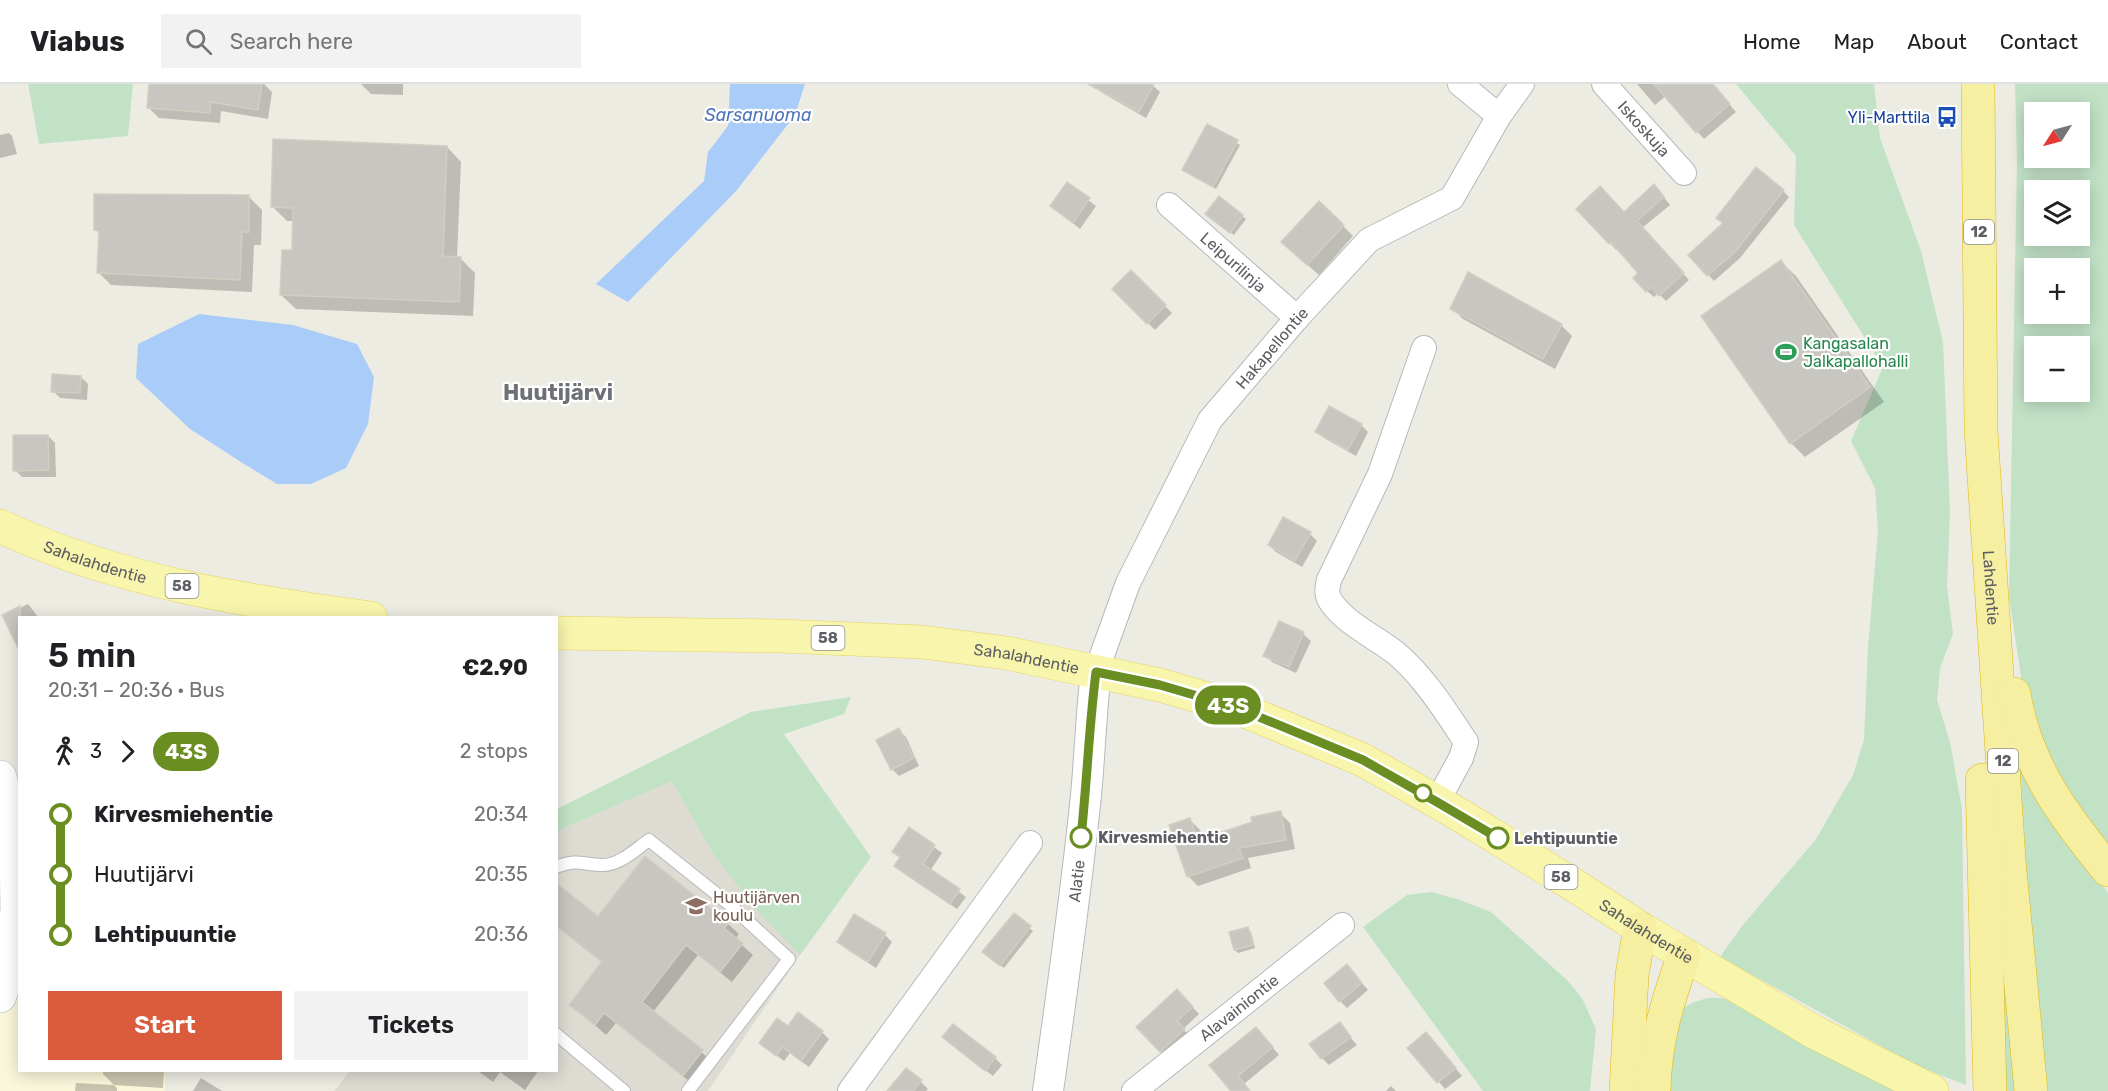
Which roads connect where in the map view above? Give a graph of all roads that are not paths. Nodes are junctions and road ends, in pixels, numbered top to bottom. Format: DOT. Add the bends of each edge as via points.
graph roads {
  1 [pos="1460,84"];
  2 [pos="1521,84"];
  3 [pos="1604,84"];
  4 [pos="1978,84"];
  5 [pos="1499,116"];
  6 [pos="1684,173"];
  7 [pos="1169,205"];
  8 [pos="1297,318"];
  9 [pos="1424,348"];
  10 [pos="1979,380"];
  11 [pos="1981,430"];
  12 [pos="0,526"];
  13 [pos="358,616"];
  14 [pos="558,633"];
  15 [pos="1096,672"];
  16 [pos="0,777"];
  17 [pos="1437,802"];
  18 [pos="1030,843"];
  19 [pos="558,866"];
  20 [pos="2108,870"];
  21 [pos="1342,926"];
  22 [pos="1640,928"];
  23 [pos="1684,955"];
  24 [pos="0,996"];
  25 [pos="558,1036"];
  26 [pos="1924,1088"];
  27 [pos="624,1091"];
  28 [pos="688,1091"];
  29 [pos="850,1091"];
  30 [pos="1048,1091"];
  31 [pos="1134,1091"];
  32 [pos="1626,1091"];
  33 [pos="1654,1091"];
  34 [pos="1990,1091"];
  35 [pos="2031,1091"];
  1 -- 5 [label="street"];
  2 -- 5 [label="street, Hakapellontie"];
  3 -- 6 [label="street, Iskoskuja"];
  4 -- 10 [label="highway, Lahdentie / 12"];
  5 -- 8 [label="street, Hakapellontie" via="1452,198 1369,240"];
  7 -- 8 [label="street, Leipurilinja"];
  8 -- 15 [label="street, Hakapellontie" via="1210,420 1128,583"];
  9 -- 17 [label="street" via="1380,474 1326,592 1344,616 1398,655 1433,694 1466,742"];
  10 -- 11 [label="highway, Lahdentie / 12"];
  10 -- 34 [label="highway" via="1978,686"];
  11 -- 20 [label="highway" via="1998,541 2013,687 2024,737 2048,790"];
  11 -- 35 [label="highway, Lahdentie / 12" via="2008,848"];
  12 -- 13 [label="main road, Sahalahdentie / 58" via="81,559 144,578"];
  14 -- 15 [label="main road, Sahalahdentie / 58" via="922,642 1007,653"];
  15 -- 17 [label="main road, Sahalahdentie / 58" via="1160,685 1235,707 1363,760"];
  15 -- 30 [label="street, Alatie" via="1073,913"];
  16 -- 24 [label="main road" via="16,840 17,911"];
  17 -- 22 [label="main road, Sahalahdentie / 58"];
  18 -- 29 [label="street"];
  19 -- 28 [label="lane" via="570,862 605,865 625,858 649,840 729,904 789,959"];
  21 -- 31 [label="street, Alavainiontie"];
  22 -- 23 [label="main road, Sahalahdentie / 58"];
  22 -- 32 [label="highway" via="1632,975"];
  23 -- 26 [label="main road, Sahalahdentie / 58" via="1814,1032"];
  23 -- 33 [label="highway" via="1665,1010"];
  25 -- 27 [label="lane"];
}
